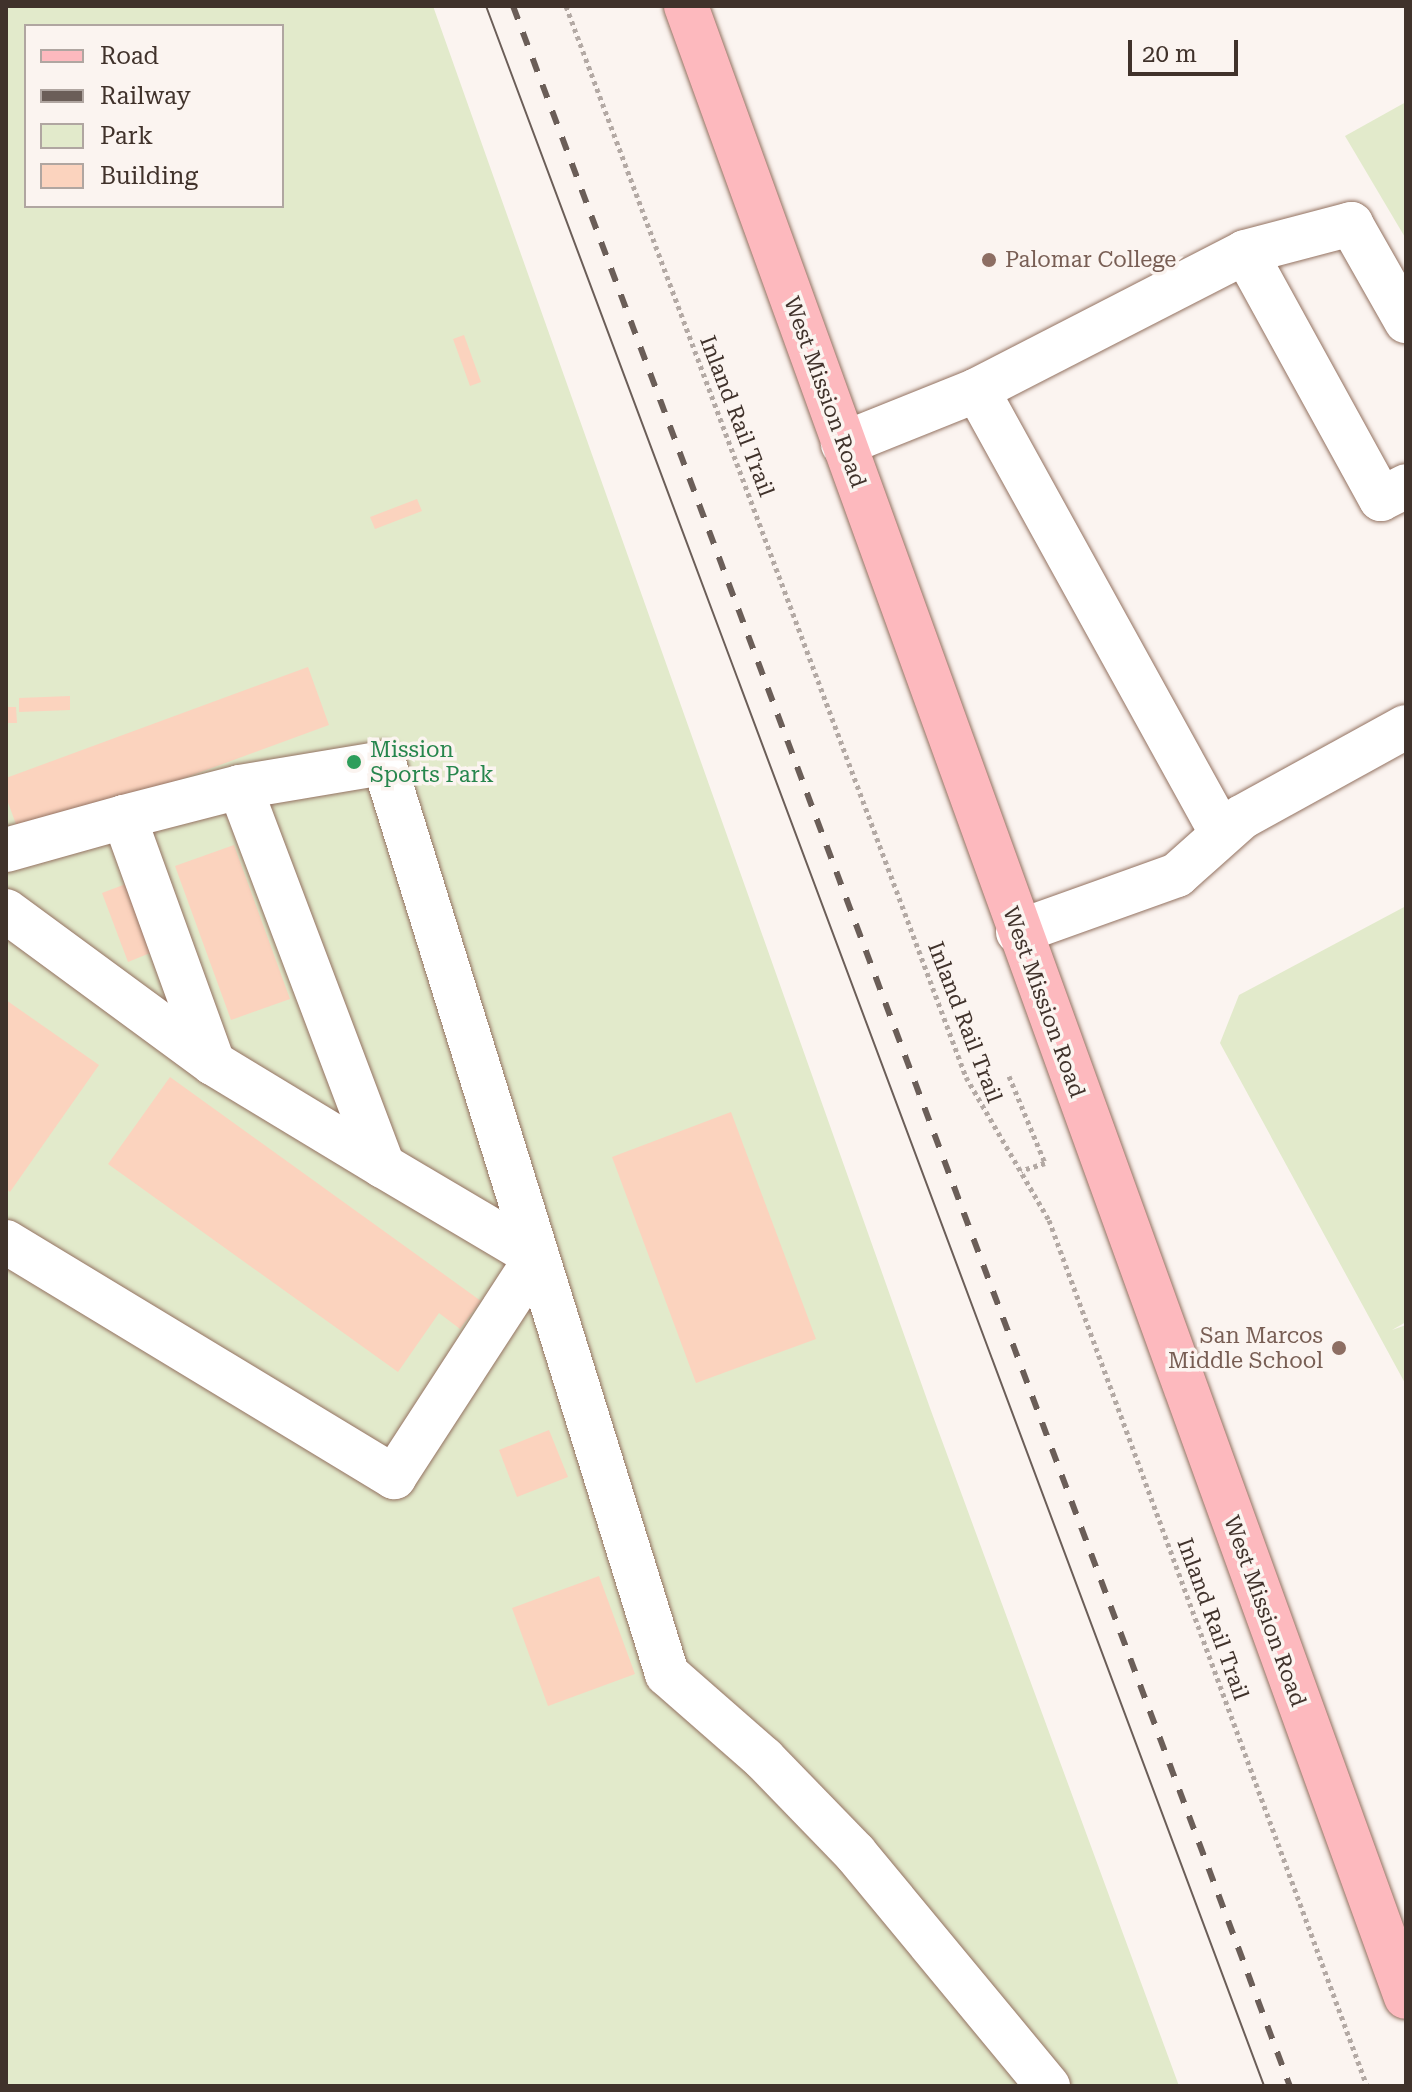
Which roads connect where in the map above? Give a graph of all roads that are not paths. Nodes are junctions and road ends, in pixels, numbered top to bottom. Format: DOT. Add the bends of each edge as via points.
graph roads {
  1 [pos="686,6"];
  2 [pos="1245,252"];
  3 [pos="1406,321"];
  4 [pos="977,390"];
  5 [pos="843,444"];
  6 [pos="1406,486"];
  7 [pos="1406,727"];
  8 [pos="240,787"];
  9 [pos="124,817"];
  10 [pos="1222,834"];
  11 [pos="6,850"];
  12 [pos="6,911"];
  13 [pos="1018,932"];
  14 [pos="213,1063"];
  15 [pos="383,1166"];
  16 [pos="6,1242"];
  17 [pos="537,1257"];
  18 [pos="1406,1997"];
  19 [pos="1048,2086"];
  1 -- 5 [label="main road, West Mission Road"];
  2 -- 3 [label="street" via="1351,224"];
  2 -- 4 [label="street"];
  2 -- 6 [label="street" via="1381,499"];
  4 -- 5 [label="street"];
  4 -- 10 [label="street"];
  5 -- 13 [label="main road, West Mission Road"];
  7 -- 10 [label="street" via="1242,817"];
  8 -- 9 [label="street"];
  8 -- 15 [label="street"];
  8 -- 17 [label="street" via="384,763"];
  9 -- 11 [label="street"];
  9 -- 14 [label="street"];
  10 -- 13 [label="street" via="1177,875"];
  12 -- 14 [label="street"];
  13 -- 18 [label="main road, West Mission Road"];
  14 -- 15 [label="street"];
  15 -- 17 [label="street"];
  16 -- 17 [label="street" via="394,1477"];
  17 -- 19 [label="street" via="667,1674 764,1759 855,1853"];
}
